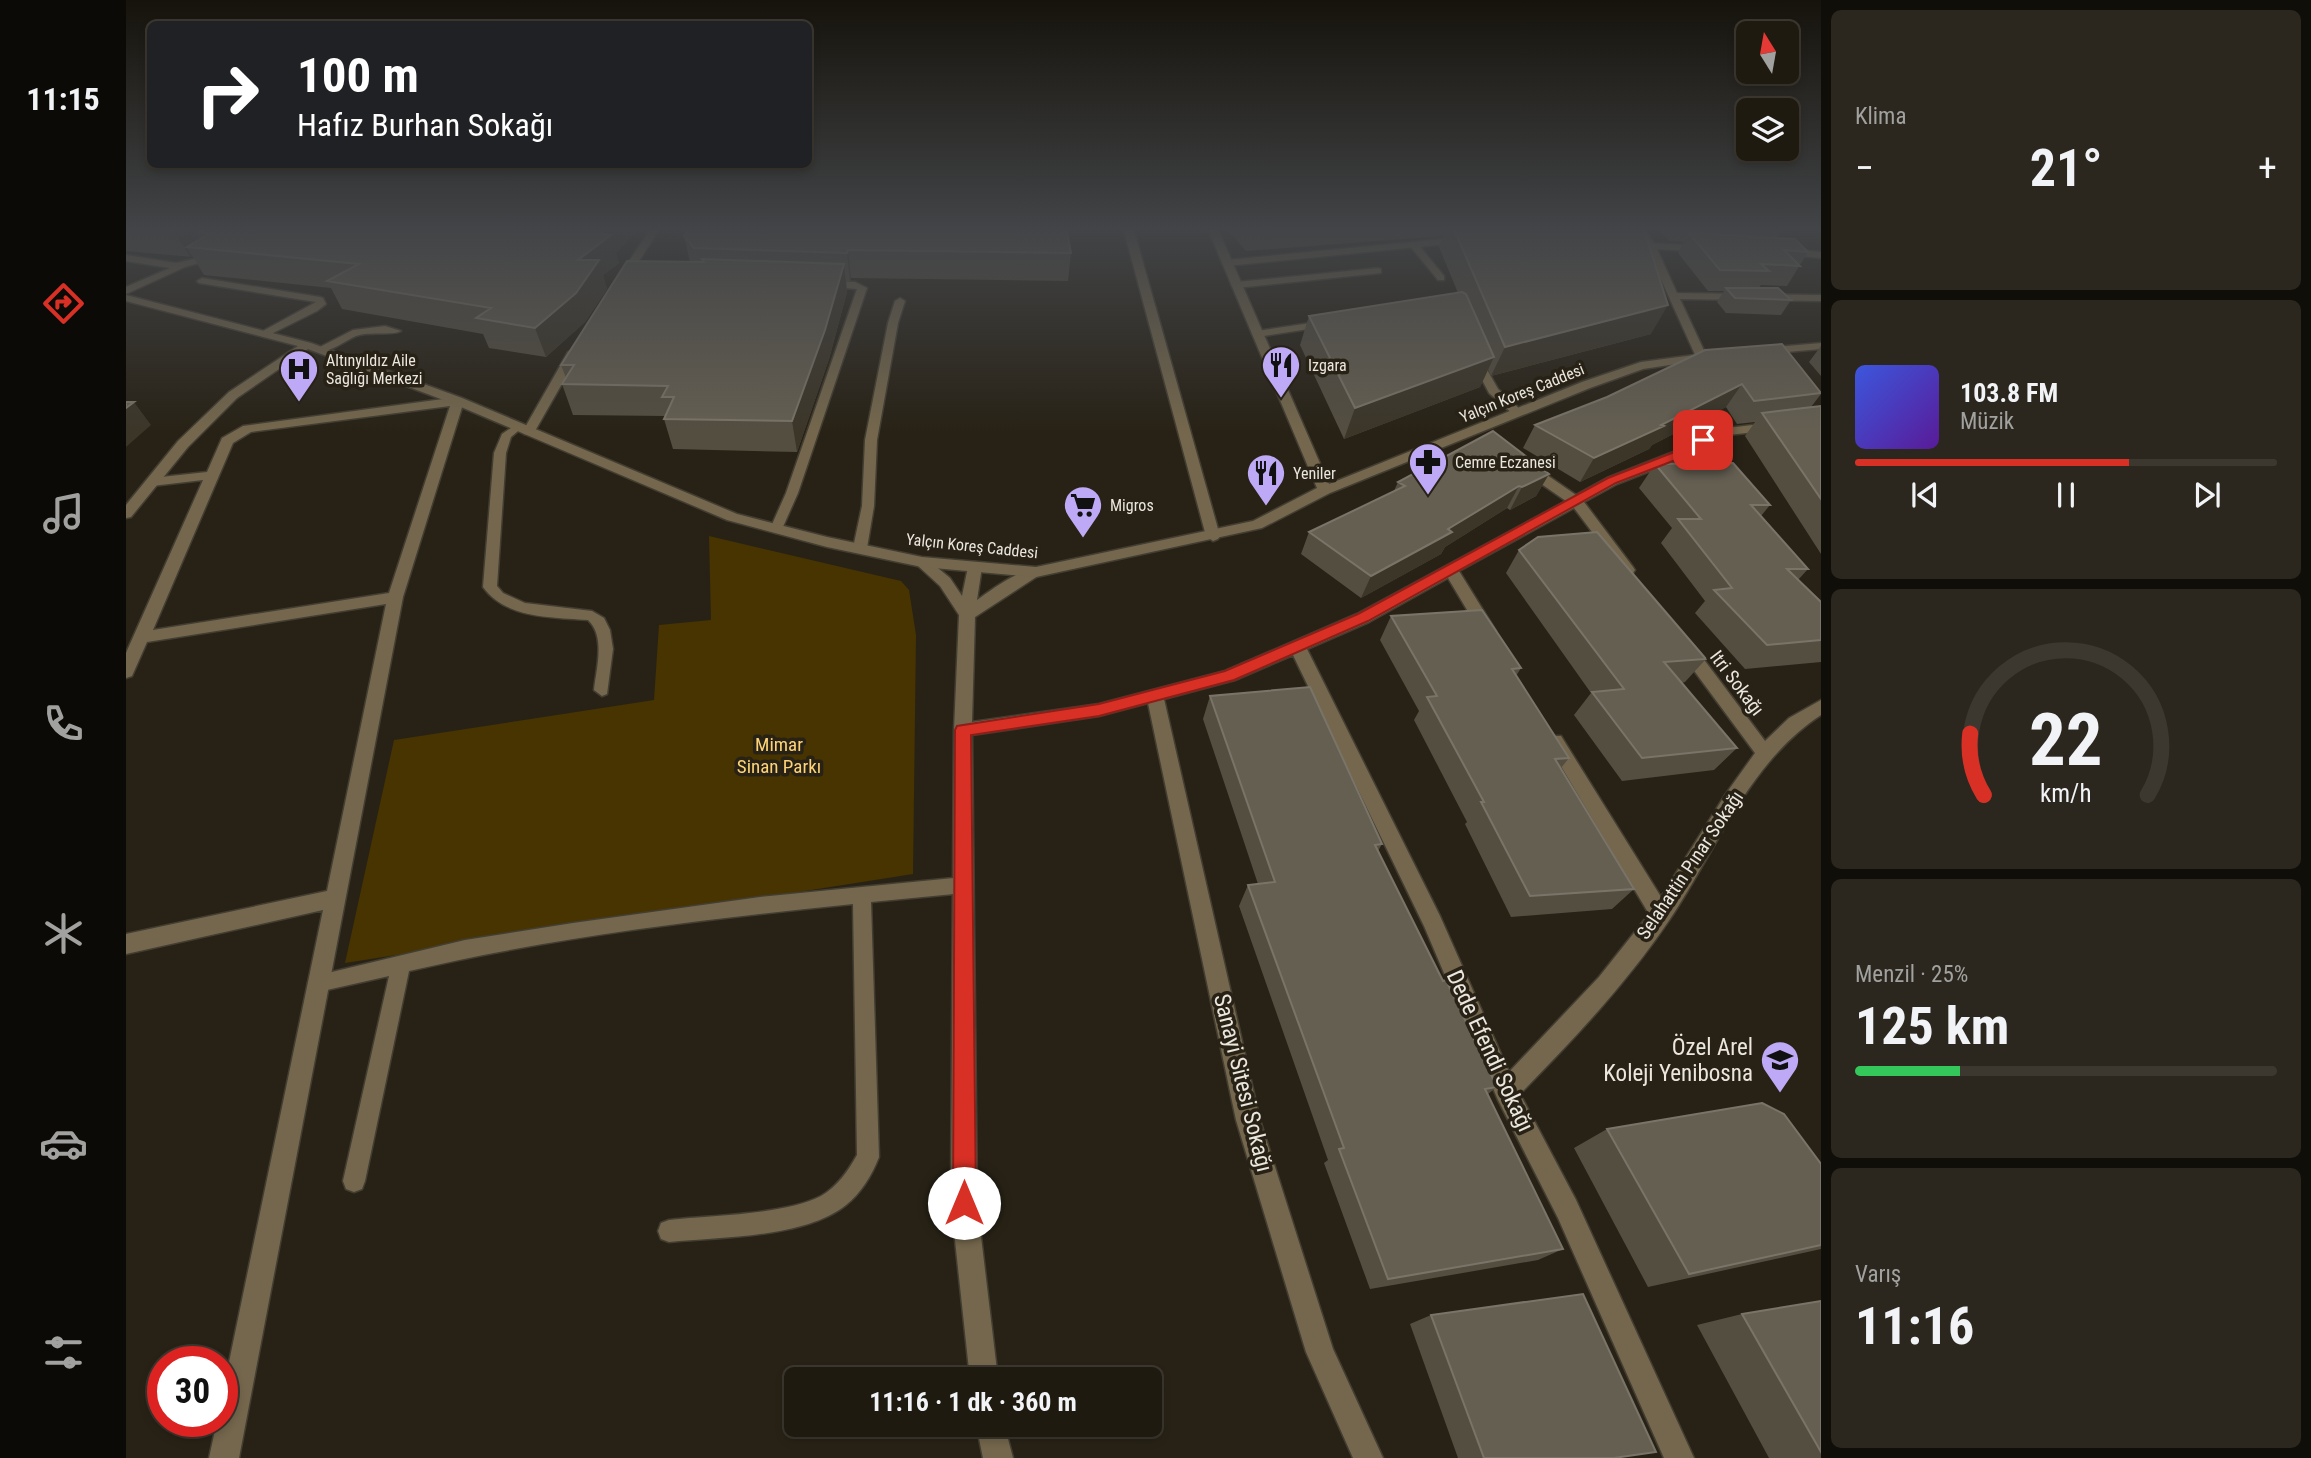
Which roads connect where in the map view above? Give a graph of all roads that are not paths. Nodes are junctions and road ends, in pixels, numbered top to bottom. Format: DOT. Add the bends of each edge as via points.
graph roads {
  1 [pos="289,295"];
  2 [pos="860,295"];
  3 [pos="1147,295"];
  4 [pos="1240,295"];
  5 [pos="1674,296"];
  6 [pos="126,298"];
  7 [pos="1821,298"];
  8 [pos="900,301"];
  9 [pos="1335,323"];
  10 [pos="396,331"];
  11 [pos="265,334"];
  12 [pos="1257,334"];
  13 [pos="584,337"];
  14 [pos="1470,343"];
  15 [pos="1821,346"];
  16 [pos="313,348"];
  17 [pos="1756,352"];
  18 [pos="1717,355"];
  19 [pos="1702,357"];
  20 [pos="458,401"];
  21 [pos="1518,413"];
  22 [pos="1821,421"];
  23 [pos="523,429"];
  24 [pos="1703,440"];
  25 [pos="1508,455"];
  26 [pos="212,475"];
  27 [pos="152,482"];
  28 [pos="1325,490"];
  29 [pos="1740,496"];
  30 [pos="1576,502"];
  31 [pos="126,514"];
  32 [pos="776,529"];
  33 [pos="1213,536"];
  34 [pos="860,548"];
  35 [pos="922,562"];
  36 [pos="975,567"];
  37 [pos="1450,568"];
  38 [pos="1036,572"];
  39 [pos="1633,578"];
  40 [pos="395,597"];
  41 [pos="967,615"];
  42 [pos="1674,632"];
  43 [pos="141,637"];
  44 [pos="1297,646"];
  45 [pos="1499,649"];
  46 [pos="126,672"];
  47 [pos="602,690"];
  48 [pos="1155,696"];
  49 [pos="1821,706"];
  50 [pos="962,730"];
  51 [pos="1548,730"];
  52 [pos="1764,752"];
  53 [pos="964,885"];
  54 [pos="862,894"];
  55 [pos="335,898"];
  56 [pos="1661,915"];
  57 [pos="126,944"];
  58 [pos="401,963"];
  59 [pos="318,982"];
  60 [pos="1506,1092"];
  61 [pos="354,1181"];
  62 [pos="669,1231"];
  63 [pos="983,1367"];
  64 [pos="993,1437"];
  65 [pos="224,1458"];
  66 [pos="998,1458"];
  67 [pos="1368,1458"];
  68 [pos="1679,1458"];
  1 -- 11 [label="lane" via="320,300 321,304"];
  2 -- 32 [label="lane"];
  3 -- 33 [label="street"];
  4 -- 12 [label="street"];
  5 -- 7 [label="street"];
  5 -- 19 [label="street"];
  6 -- 11 [label="street, Yalçın Koreş Caddesi"];
  8 -- 34 [label="lane" via="871,440 868,506"];
  9 -- 12 [label="lane"];
  10 -- 16 [label="lane" via="364,328"];
  11 -- 16 [label="street, Yalçın Koreş Caddesi"];
  12 -- 28 [label="street"];
  13 -- 23 [label="street"];
  14 -- 21 [label="lane" via="1489,384"];
  15 -- 17 [label="street"];
  16 -- 20 [label="street, Yalçın Koreş Caddesi"];
  16 -- 27 [label="street" via="233,395 183,443"];
  18 -- 19 [label="street, Yalçın Koreş Caddesi"];
  19 -- 21 [label="street, Yalçın Koreş Caddesi" via="1641,366"];
  20 -- 23 [label="street, Yalçın Koreş Caddesi"];
  20 -- 26 [label="street" via="248,429 227,441"];
  20 -- 40 [label="street"];
  21 -- 28 [label="street, Yalçın Koreş Caddesi" via="1480,435"];
  22 -- 24 [label="street" via="1715,433"];
  23 -- 32 [label="street, Yalçın Koreş Caddesi" via="732,517"];
  23 -- 47 [label="lane" via="506,436 499,453 490,587 518,606 598,619 605,634"];
  24 -- 29 [label="street"];
  24 -- 30 [label="street"];
  25 -- 30 [label="street"];
  26 -- 27 [label="street"];
  26 -- 43 [label="street"];
  27 -- 31 [label="street"];
  28 -- 33 [label="street, Yalçın Koreş Caddesi" via="1257,525"];
  30 -- 37 [label="street"];
  30 -- 39 [label="street"];
  32 -- 34 [label="street, Yalçın Koreş Caddesi"];
  33 -- 38 [label="street, Yalçın Koreş Caddesi"];
  34 -- 35 [label="street, Yalçın Koreş Caddesi"];
  35 -- 36 [label="street, Yalçın Koreş Caddesi"];
  35 -- 41 [label="street" via="945,582"];
  36 -- 38 [label="street, Yalçın Koreş Caddesi"];
  36 -- 41 [label="street"];
  37 -- 44 [label="street" via="1363,618"];
  37 -- 45 [label="street"];
  38 -- 41 [label="street"];
  40 -- 43 [label="street"];
  40 -- 55 [label="street"];
  41 -- 50 [label="street"];
  42 -- 52 [label="street, Itri Sokağı"];
  43 -- 46 [label="street"];
  44 -- 48 [label="street" via="1229,676"];
  44 -- 60 [label="street, Dede Efendi Sokağı" via="1433,923"];
  48 -- 50 [label="street" via="1099,710"];
  48 -- 67 [label="street, Sanayi Sitesi Sokağı" via="1248,1119 1320,1352"];
  49 -- 52 [label="street, Selahattin Pınar Sokağı" via="1804,715"];
  50 -- 53 [label="street"];
  51 -- 56 [label="street"];
  52 -- 56 [label="street, Selahattin Pınar Sokağı"];
  53 -- 54 [label="lane"];
  53 -- 63 [label="street" via="964,1203"];
  54 -- 58 [label="lane" via="573,931"];
  54 -- 62 [label="lane" via="868,1157 858,1176 832,1202 803,1214"];
  55 -- 57 [label="street"];
  55 -- 59 [label="street"];
  56 -- 60 [label="street, Selahattin Pınar Sokağı" via="1581,1016"];
  58 -- 59 [label="lane"];
  58 -- 61 [label="lane"];
  59 -- 65 [label="street"];
  60 -- 68 [label="street, Dede Efendi Sokağı" via="1567,1209"];
  64 -- 66 [label="street"];
}
